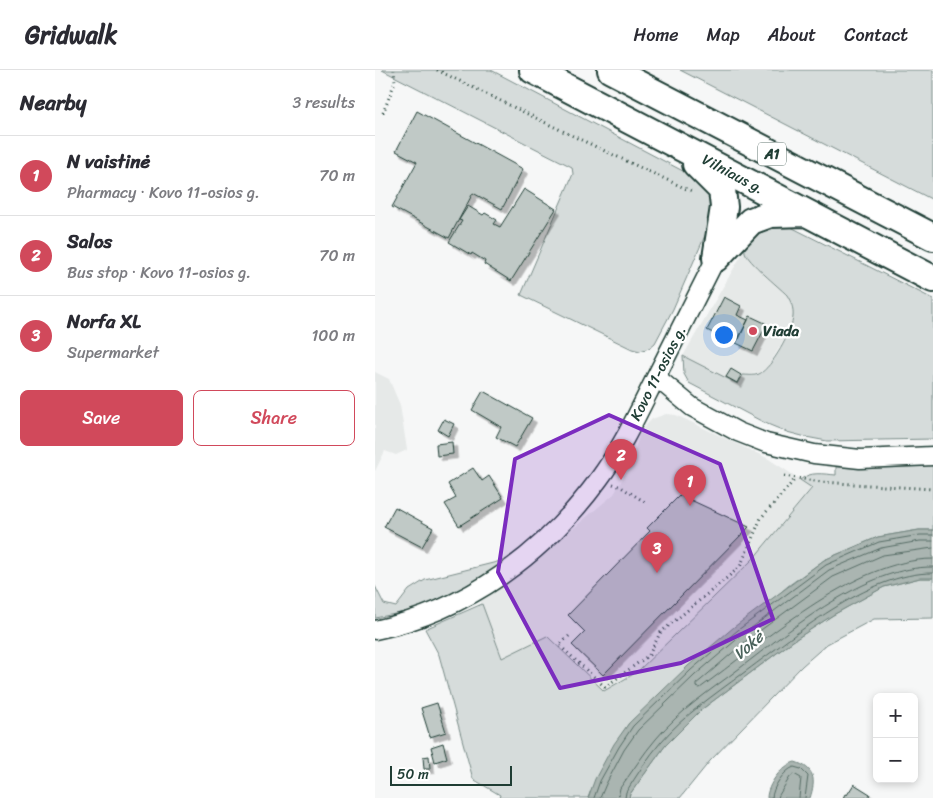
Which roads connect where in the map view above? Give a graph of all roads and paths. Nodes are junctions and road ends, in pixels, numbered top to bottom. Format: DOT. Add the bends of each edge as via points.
graph roads {
  1 [pos="394,70"];
  2 [pos="437,70"];
  3 [pos="533,70"];
  4 [pos="611,70"];
  5 [pos="383,113"];
  6 [pos="662,137"];
  7 [pos="694,192"];
  8 [pos="809,213"];
  9 [pos="933,237"];
  10 [pos="716,258"];
  11 [pos="933,279"];
  12 [pos="656,377"];
  13 [pos="933,456"];
  14 [pos="784,476"];
  15 [pos="796,478"];
  16 [pos="599,479"];
  17 [pos="933,489"];
  18 [pos="645,502"];
  19 [pos="375,630"];
  20 [pos="569,636"];
  1 -- 5 [label="path" via="395,82"];
  2 -- 7 [label="path"];
  3 -- 6 [label="highway, Vilniaus g. / A1"];
  4 -- 9 [label="highway, A1"];
  6 -- 8 [label="highway, Vilniaus g. / A1"];
  6 -- 10 [label="highway" via="722,190 724,207"];
  8 -- 10 [label="highway" via="771,214 751,221"];
  8 -- 11 [label="highway, Vilniaus g. / A1"];
  10 -- 12 [label="street, Kovo 11-osios g."];
  12 -- 13 [label="street" via="692,407 766,443 814,454 860,459"];
  12 -- 16 [label="street, Kovo 11-osios g."];
  14 -- 15 [label="path"];
  15 -- 17 [label="path"];
  15 -- 20 [label="path" via="761,518 740,567 660,633 649,654 605,687 559,645"];
  16 -- 18 [label="path" via="621,487"];
  16 -- 19 [label="street, Kovo 11-osios g." via="569,518 525,558 477,592 435,612"];
}
